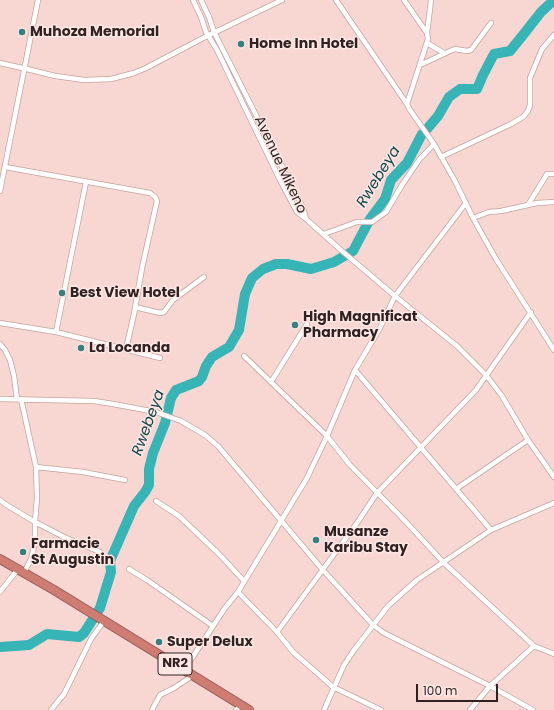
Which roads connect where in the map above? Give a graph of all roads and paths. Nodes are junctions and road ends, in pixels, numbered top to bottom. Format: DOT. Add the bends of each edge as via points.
graph roads {
  1 [pos="38,0"];
  2 [pos="193,0"];
  3 [pos="201,0"];
  4 [pos="282,0"];
  5 [pos="336,0"];
  6 [pos="404,0"];
  7 [pos="431,0"];
  8 [pos="490,23"];
  9 [pos="214,32"];
  10 [pos="427,32"];
  11 [pos="554,35"];
  12 [pos="208,36"];
  13 [pos="427,43"];
  14 [pos="444,53"];
  15 [pos="0,63"];
  16 [pos="420,65"];
  17 [pos="25,68"];
  18 [pos="407,104"];
  19 [pos="434,144"];
  20 [pos="441,157"];
  21 [pos="5,167"];
  22 [pos="554,174"];
  23 [pos="86,182"];
  24 [pos="0,192"];
  25 [pos="554,202"];
  26 [pos="466,203"];
  27 [pos="528,205"];
  28 [pos="473,218"];
  29 [pos="306,219"];
  30 [pos="324,234"];
  31 [pos="204,277"];
  32 [pos="395,296"];
  33 [pos="135,307"];
  34 [pos="531,312"];
  35 [pos="0,323"];
  36 [pos="307,324"];
  37 [pos="56,332"];
  38 [pos="0,344"];
  39 [pos="126,349"];
  40 [pos="554,350"];
  41 [pos="244,356"];
  42 [pos="160,358"];
  43 [pos="355,370"];
  44 [pos="486,375"];
  45 [pos="271,382"];
  46 [pos="0,399"];
  47 [pos="19,399"];
  48 [pos="327,436"];
  49 [pos="528,440"];
  50 [pos="421,447"];
  51 [pos="36,467"];
  52 [pos="554,477"];
  53 [pos="125,480"];
  54 [pos="456,489"];
  55 [pos="377,493"];
  56 [pos="0,500"];
  57 [pos="156,501"];
  58 [pos="554,503"];
  59 [pos="282,521"];
  60 [pos="35,522"];
  61 [pos="491,530"];
  62 [pos="100,552"];
  63 [pos="0,559"];
  64 [pos="443,562"];
  65 [pos="129,569"];
  66 [pos="322,569"];
  67 [pos="21,571"];
  68 [pos="244,581"];
  69 [pos="0,592"];
  70 [pos="238,592"];
  71 [pos="102,620"];
  72 [pos="373,625"];
  73 [pos="213,626"];
  74 [pos="277,632"];
  75 [pos="534,646"];
  76 [pos="554,654"];
  77 [pos="184,670"];
  78 [pos="192,676"];
  79 [pos="490,686"];
  80 [pos="334,687"];
  81 [pos="239,708"];
  82 [pos="51,710"];
  83 [pos="152,710"];
  84 [pos="249,710"];
  85 [pos="324,710"];
  86 [pos="381,710"];
  87 [pos="470,710"];
  88 [pos="533,710"];
  1 -- 17 [label="street"];
  2 -- 12 [label="street, Avenue Mikeno"];
  3 -- 9 [label="street, Avenue Mikeno"];
  4 -- 9 [label="street"];
  5 -- 18 [label="street"];
  6 -- 10 [label="street"];
  7 -- 10 [label="street"];
  8 -- 14 [label="street" via="471,50 455,49"];
  9 -- 12 [label="street"];
  9 -- 29 [label="street, Avenue Mikeno" via="304,208"];
  10 -- 13 [label="street"];
  11 -- 20 [label="street" via="542,49 530,78 528,111 511,124"];
  12 -- 17 [label="street" via="146,68 111,79 84,80"];
  12 -- 29 [label="street, Avenue Mikeno" via="294,207"];
  13 -- 14 [label="street"];
  13 -- 16 [label="street"];
  14 -- 16 [label="street"];
  15 -- 17 [label="street"];
  16 -- 18 [label="street"];
  17 -- 21 [label="street"];
  18 -- 19 [label="street"];
  19 -- 20 [label="street"];
  19 -- 30 [label="street" via="419,160 386,212 372,222 357,222"];
  20 -- 26 [label="street"];
  21 -- 23 [label="street"];
  21 -- 24 [label="street"];
  22 -- 27 [label="street" via="547,174"];
  23 -- 33 [label="street" via="150,193 157,201"];
  23 -- 37 [label="street"];
  25 -- 27 [label="street"];
  26 -- 28 [label="street"];
  26 -- 32 [label="street"];
  27 -- 28 [label="street" via="489,212"];
  28 -- 34 [label="street"];
  29 -- 30 [label="street"];
  30 -- 32 [label="street"];
  31 -- 33 [label="street" via="176,297 164,312"];
  32 -- 43 [label="street" via="380,328"];
  32 -- 44 [label="street" via="457,346"];
  33 -- 39 [label="street"];
  34 -- 40 [label="street"];
  34 -- 44 [label="street"];
  35 -- 37 [label="street"];
  36 -- 45 [label="street"];
  37 -- 39 [label="street"];
  38 -- 47 [label="street" via="10,360"];
  39 -- 42 [label="street"];
  41 -- 45 [label="street"];
  43 -- 48 [label="street"];
  43 -- 50 [label="street"];
  44 -- 49 [label="street" via="502,396"];
  44 -- 50 [label="street" via="472,395"];
  45 -- 48 [label="street"];
  46 -- 47 [label="street"];
  47 -- 51 [label="street"];
  47 -- 59 [label="street" via="94,401 156,412 181,421 218,446"];
  48 -- 55 [label="street"];
  48 -- 59 [label="street"];
  49 -- 52 [label="street"];
  49 -- 54 [label="street"];
  50 -- 54 [label="street"];
  50 -- 55 [label="street"];
  51 -- 53 [label="street"];
  51 -- 60 [label="street"];
  54 -- 61 [label="street"];
  55 -- 64 [label="street"];
  55 -- 66 [label="street"];
  56 -- 60 [label="street"];
  57 -- 68 [label="street" via="179,516"];
  58 -- 61 [label="street"];
  59 -- 66 [label="street"];
  59 -- 68 [label="street"];
  60 -- 62 [label="street"];
  60 -- 67 [label="street" via="31,559"];
  61 -- 64 [label="street"];
  63 -- 67 [label="highway, NR2"];
  64 -- 72 [label="street" via="417,580 388,606"];
  64 -- 75 [label="street"];
  65 -- 73 [label="street"];
  66 -- 72 [label="street"];
  66 -- 74 [label="street"];
  67 -- 69 [label="street"];
  67 -- 71 [label="highway, NR2"];
  68 -- 70 [label="street"];
  70 -- 73 [label="street"];
  70 -- 74 [label="street"];
  71 -- 77 [label="highway, NR2"];
  71 -- 82 [label="street" via="64,694"];
  72 -- 79 [label="street" via="384,634"];
  72 -- 80 [label="street" via="344,665"];
  73 -- 77 [label="street"];
  74 -- 80 [label="street" via="293,652"];
  75 -- 76 [label="street"];
  75 -- 79 [label="street"];
  77 -- 78 [label="highway, NR2"];
  78 -- 81 [label="highway, NR2"];
  78 -- 83 [label="street" via="160,695"];
  79 -- 87 [label="street"];
  79 -- 88 [label="street"];
  80 -- 85 [label="street"];
  80 -- 86 [label="street"];
  81 -- 84 [label="highway, NR2"];
}
